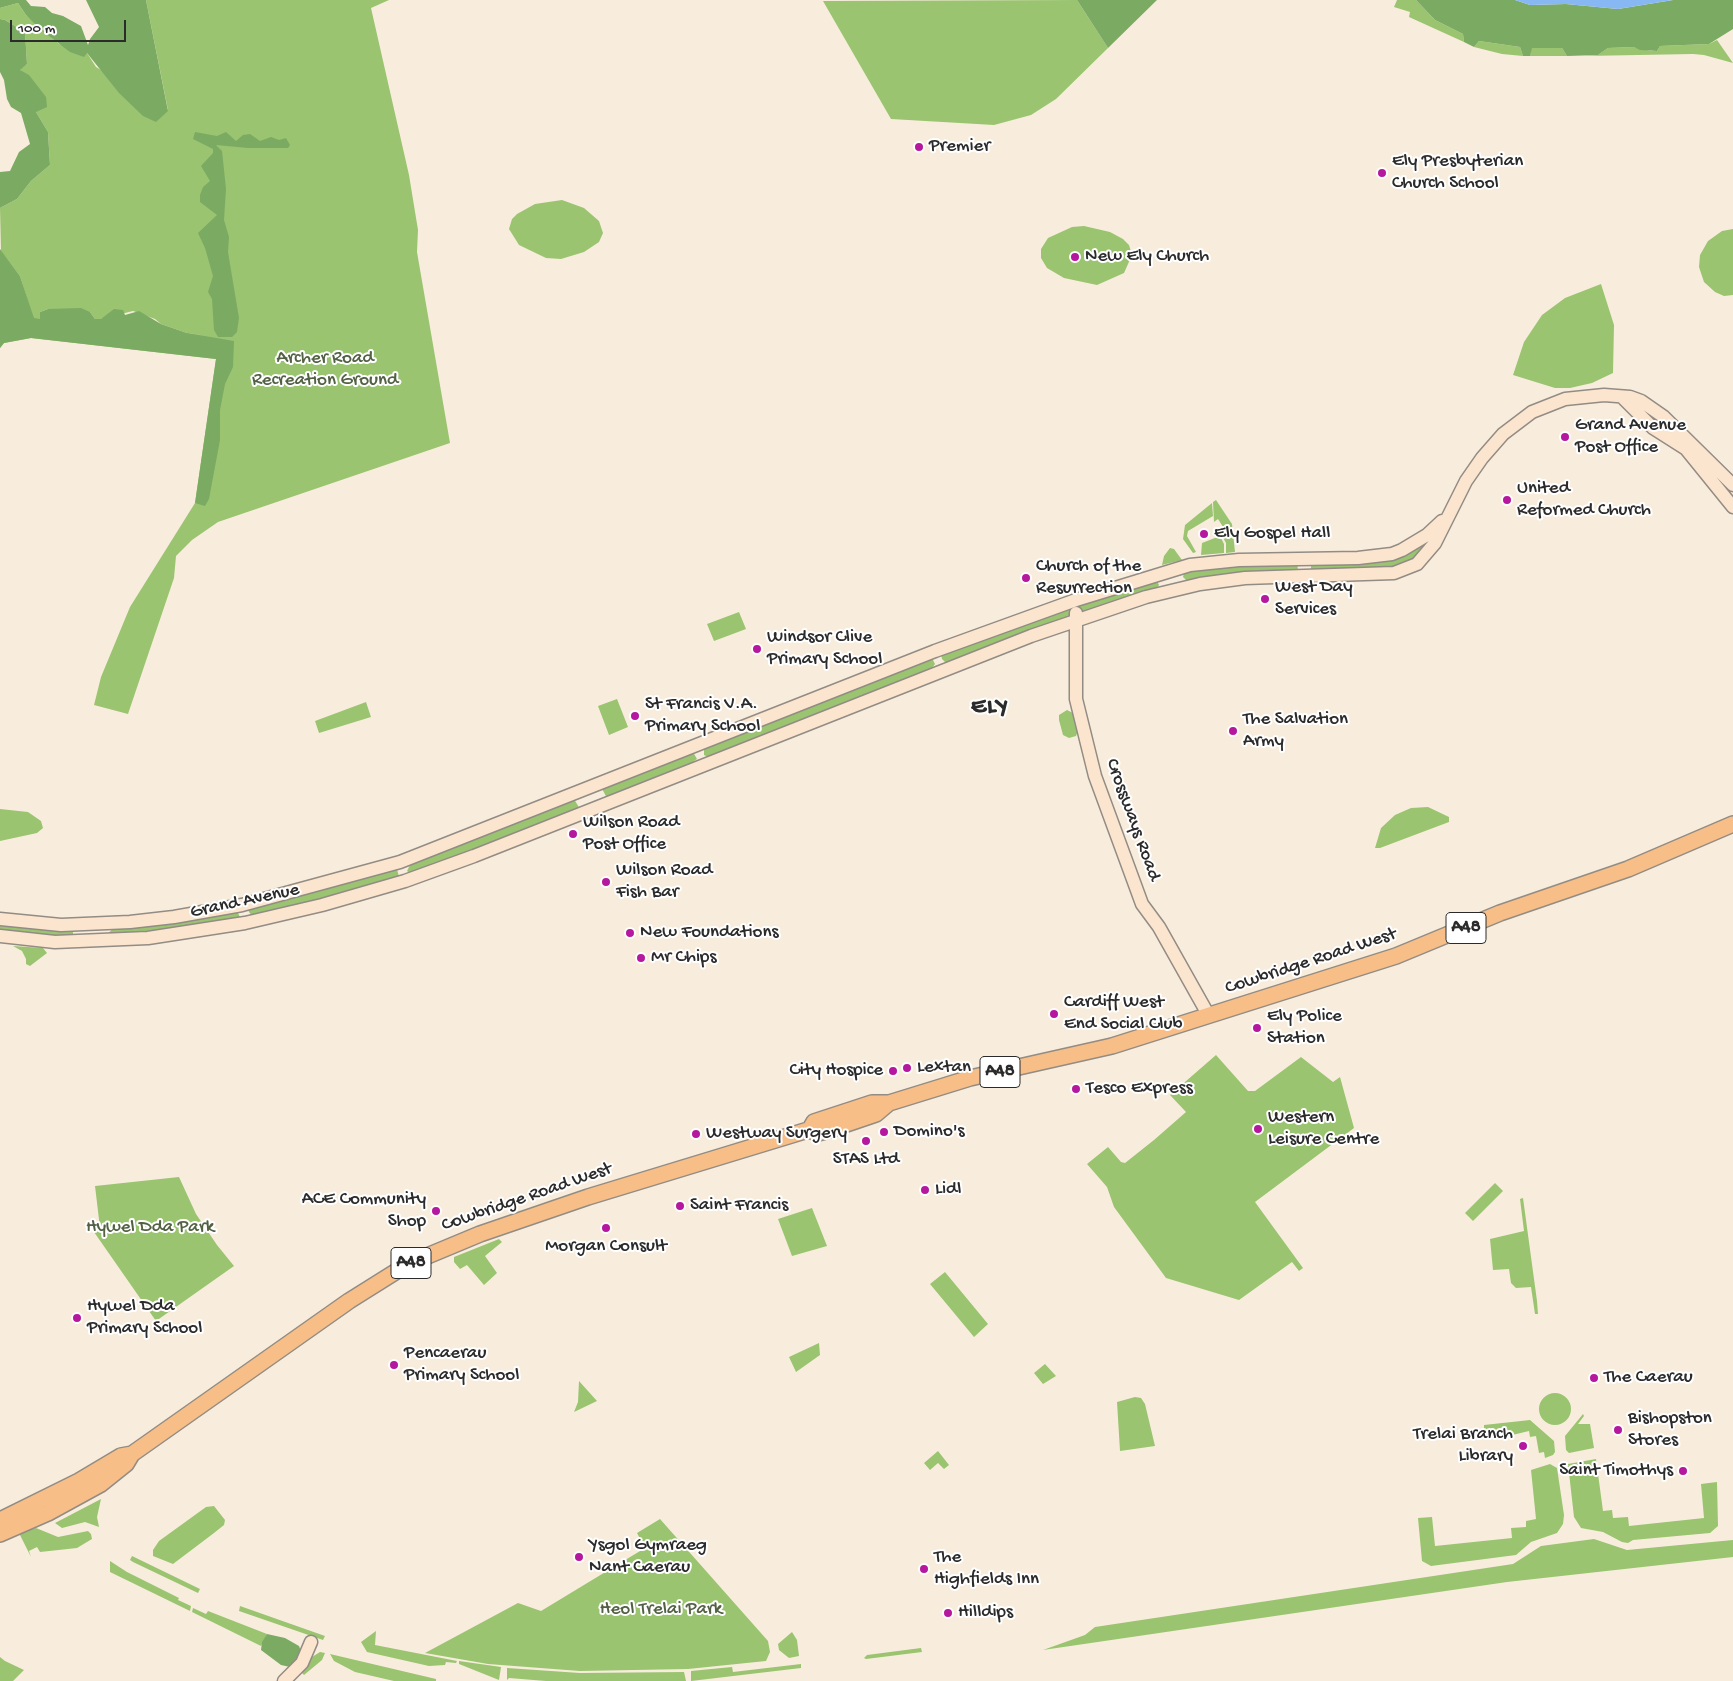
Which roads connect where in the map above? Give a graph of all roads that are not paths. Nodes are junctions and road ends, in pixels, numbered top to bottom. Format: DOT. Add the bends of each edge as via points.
graph roads {
  1 [pos="1659,422"];
  2 [pos="1733,484"];
  3 [pos="1733,507"];
  4 [pos="1447,516"];
  5 [pos="1304,558"];
  6 [pos="1162,572"];
  7 [pos="1306,577"];
  8 [pos="1170,590"];
  9 [pos="1076,600"];
  10 [pos="1076,619"];
  11 [pos="935,651"];
  12 [pos="943,671"];
  13 [pos="697,746"];
  14 [pos="705,764"];
  15 [pos="1733,824"];
  16 [pos="400,862"];
  17 [pos="405,881"];
  18 [pos="0,919"];
  19 [pos="98,924"];
  20 [pos="0,936"];
  21 [pos="88,941"];
  22 [pos="1209,1016"];
  23 [pos="132,1454"];
  24 [pos="0,1520"];
  25 [pos="0,1534"];
  26 [pos="311,1642"];
  27 [pos="284,1681"];
  1 -- 2 [label="street, Grand Avenue"];
  1 -- 3 [label="street, Grand Avenue" via="1686,449"];
  1 -- 4 [label="street, Grand Avenue" via="1641,401 1630,397 1594,395 1564,399 1544,406 1503,434 1466,481"];
  4 -- 5 [label="street, Grand Avenue" via="1427,536 1392,554"];
  4 -- 7 [label="street, Grand Avenue" via="1435,543 1416,564 1394,573"];
  5 -- 6 [label="street, Grand Avenue" via="1239,560 1190,565"];
  5 -- 7 [label="street"];
  6 -- 8 [label="street"];
  6 -- 9 [label="street, Grand Avenue"];
  7 -- 8 [label="street, Grand Avenue" via="1245,578"];
  8 -- 10 [label="street, Grand Avenue"];
  9 -- 10 [label="street"];
  9 -- 11 [label="street, Grand Avenue"];
  10 -- 12 [label="street, Grand Avenue"];
  10 -- 22 [label="street, Crossways Road" via="1076,699 1094,776 1142,904 1159,927"];
  11 -- 12 [label="street"];
  11 -- 13 [label="street, Grand Avenue"];
  12 -- 14 [label="street, Grand Avenue"];
  13 -- 14 [label="street"];
  13 -- 16 [label="street, Grand Avenue"];
  14 -- 17 [label="street, Grand Avenue"];
  15 -- 22 [label="highway, Cowbridge Road West / A48" via="1628,869 1500,913 1396,956"];
  16 -- 17 [label="street"];
  16 -- 19 [label="street, Grand Avenue" via="242,905 174,917"];
  17 -- 21 [label="street, Grand Avenue" via="245,923 158,937"];
  18 -- 19 [label="street, Grand Avenue" via="36,924"];
  19 -- 21 [label="street"];
  20 -- 21 [label="street, Grand Avenue" via="35,942"];
  22 -- 23 [label="highway, Cowbridge Road West / A48" via="1112,1046 970,1078 889,1103 876,1114 847,1124 818,1133 810,1130 588,1197 416,1260 349,1300"];
  23 -- 24 [label="highway, Cowbridge Road West / A48" via="121,1456 80,1482"];
  23 -- 25 [label="highway, Cowbridge Road West / A48" via="126,1464 80,1497"];
  26 -- 27 [label="street" via="302,1663"];
}
